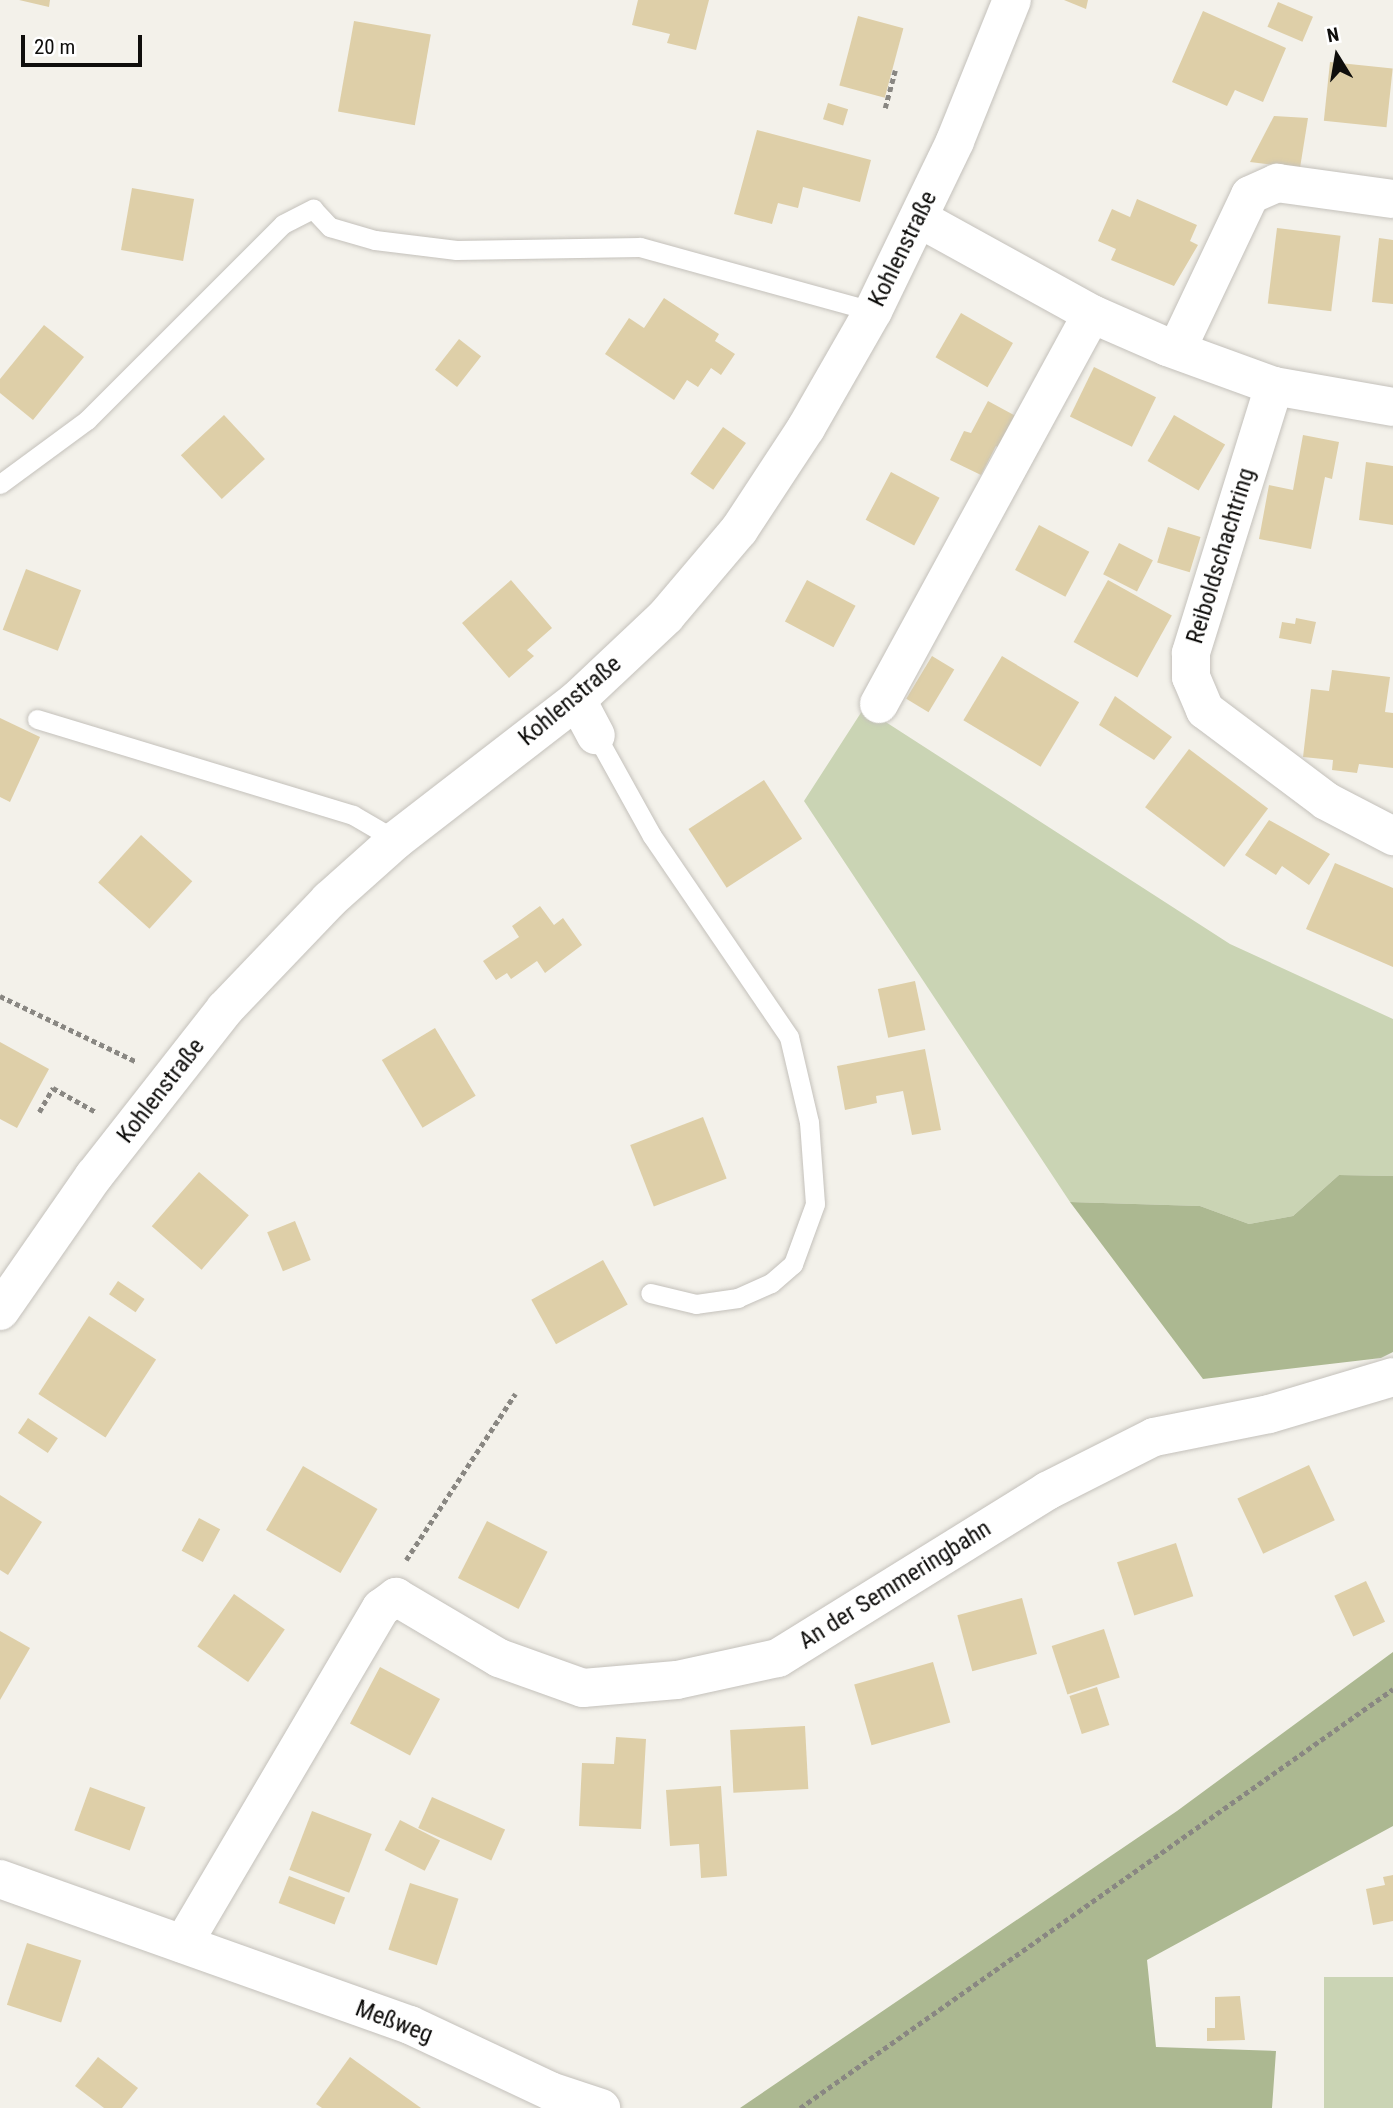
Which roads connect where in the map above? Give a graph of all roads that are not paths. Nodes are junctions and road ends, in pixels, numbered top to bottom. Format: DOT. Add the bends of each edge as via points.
graph roads {
  1 [pos="1012,0"];
  2 [pos="1393,199"];
  3 [pos="920,219"];
  4 [pos="873,311"];
  5 [pos="1091,314"];
  6 [pos="1177,349"];
  7 [pos="1274,386"];
  8 [pos="1393,407"];
  9 [pos="0,484"];
  10 [pos="577,700"];
  11 [pos="879,704"];
  12 [pos="37,719"];
  13 [pos="596,735"];
  14 [pos="1393,836"];
  15 [pos="396,840"];
  16 [pos="650,1293"];
  17 [pos="0,1311"];
  18 [pos="1393,1377"];
  19 [pos="0,1879"];
  20 [pos="183,1944"];
  21 [pos="601,2108"];
  1 -- 3 [label="street, Kohlenstraße"];
  2 -- 6 [label="street" via="1277,183 1250,195"];
  3 -- 4 [label="street, Kohlenstraße"];
  3 -- 5 [label="street"];
  4 -- 9 [label="lane" via="640,247 456,250 375,240 330,227 313,209 283,224 87,420"];
  4 -- 10 [label="street, Kohlenstraße" via="806,428 739,530 666,616"];
  5 -- 6 [label="street"];
  5 -- 11 [label="street"];
  6 -- 7 [label="street"];
  7 -- 8 [label="street"];
  7 -- 14 [label="street, Reiboldschachtring" via="1191,653 1191,677 1205,710 1326,801"];
  10 -- 13 [label="street"];
  10 -- 15 [label="street, Kohlenstraße"];
  12 -- 15 [label="lane" via="353,816"];
  13 -- 16 [label="lane" via="652,836 789,1037 809,1122 815,1204 793,1264 771,1283 738,1298 696,1304"];
  15 -- 17 [label="street, Kohlenstraße" via="330,900 225,1009 94,1176"];
  18 -- 20 [label="street, An der Semmeringbahn" via="1269,1414 1154,1437 1047,1491 778,1658 677,1679 583,1688 499,1658 396,1597 381,1608"];
  19 -- 20 [label="street, Meßweg"];
  20 -- 21 [label="street, Meßweg" via="410,2025 550,2091"];
}
